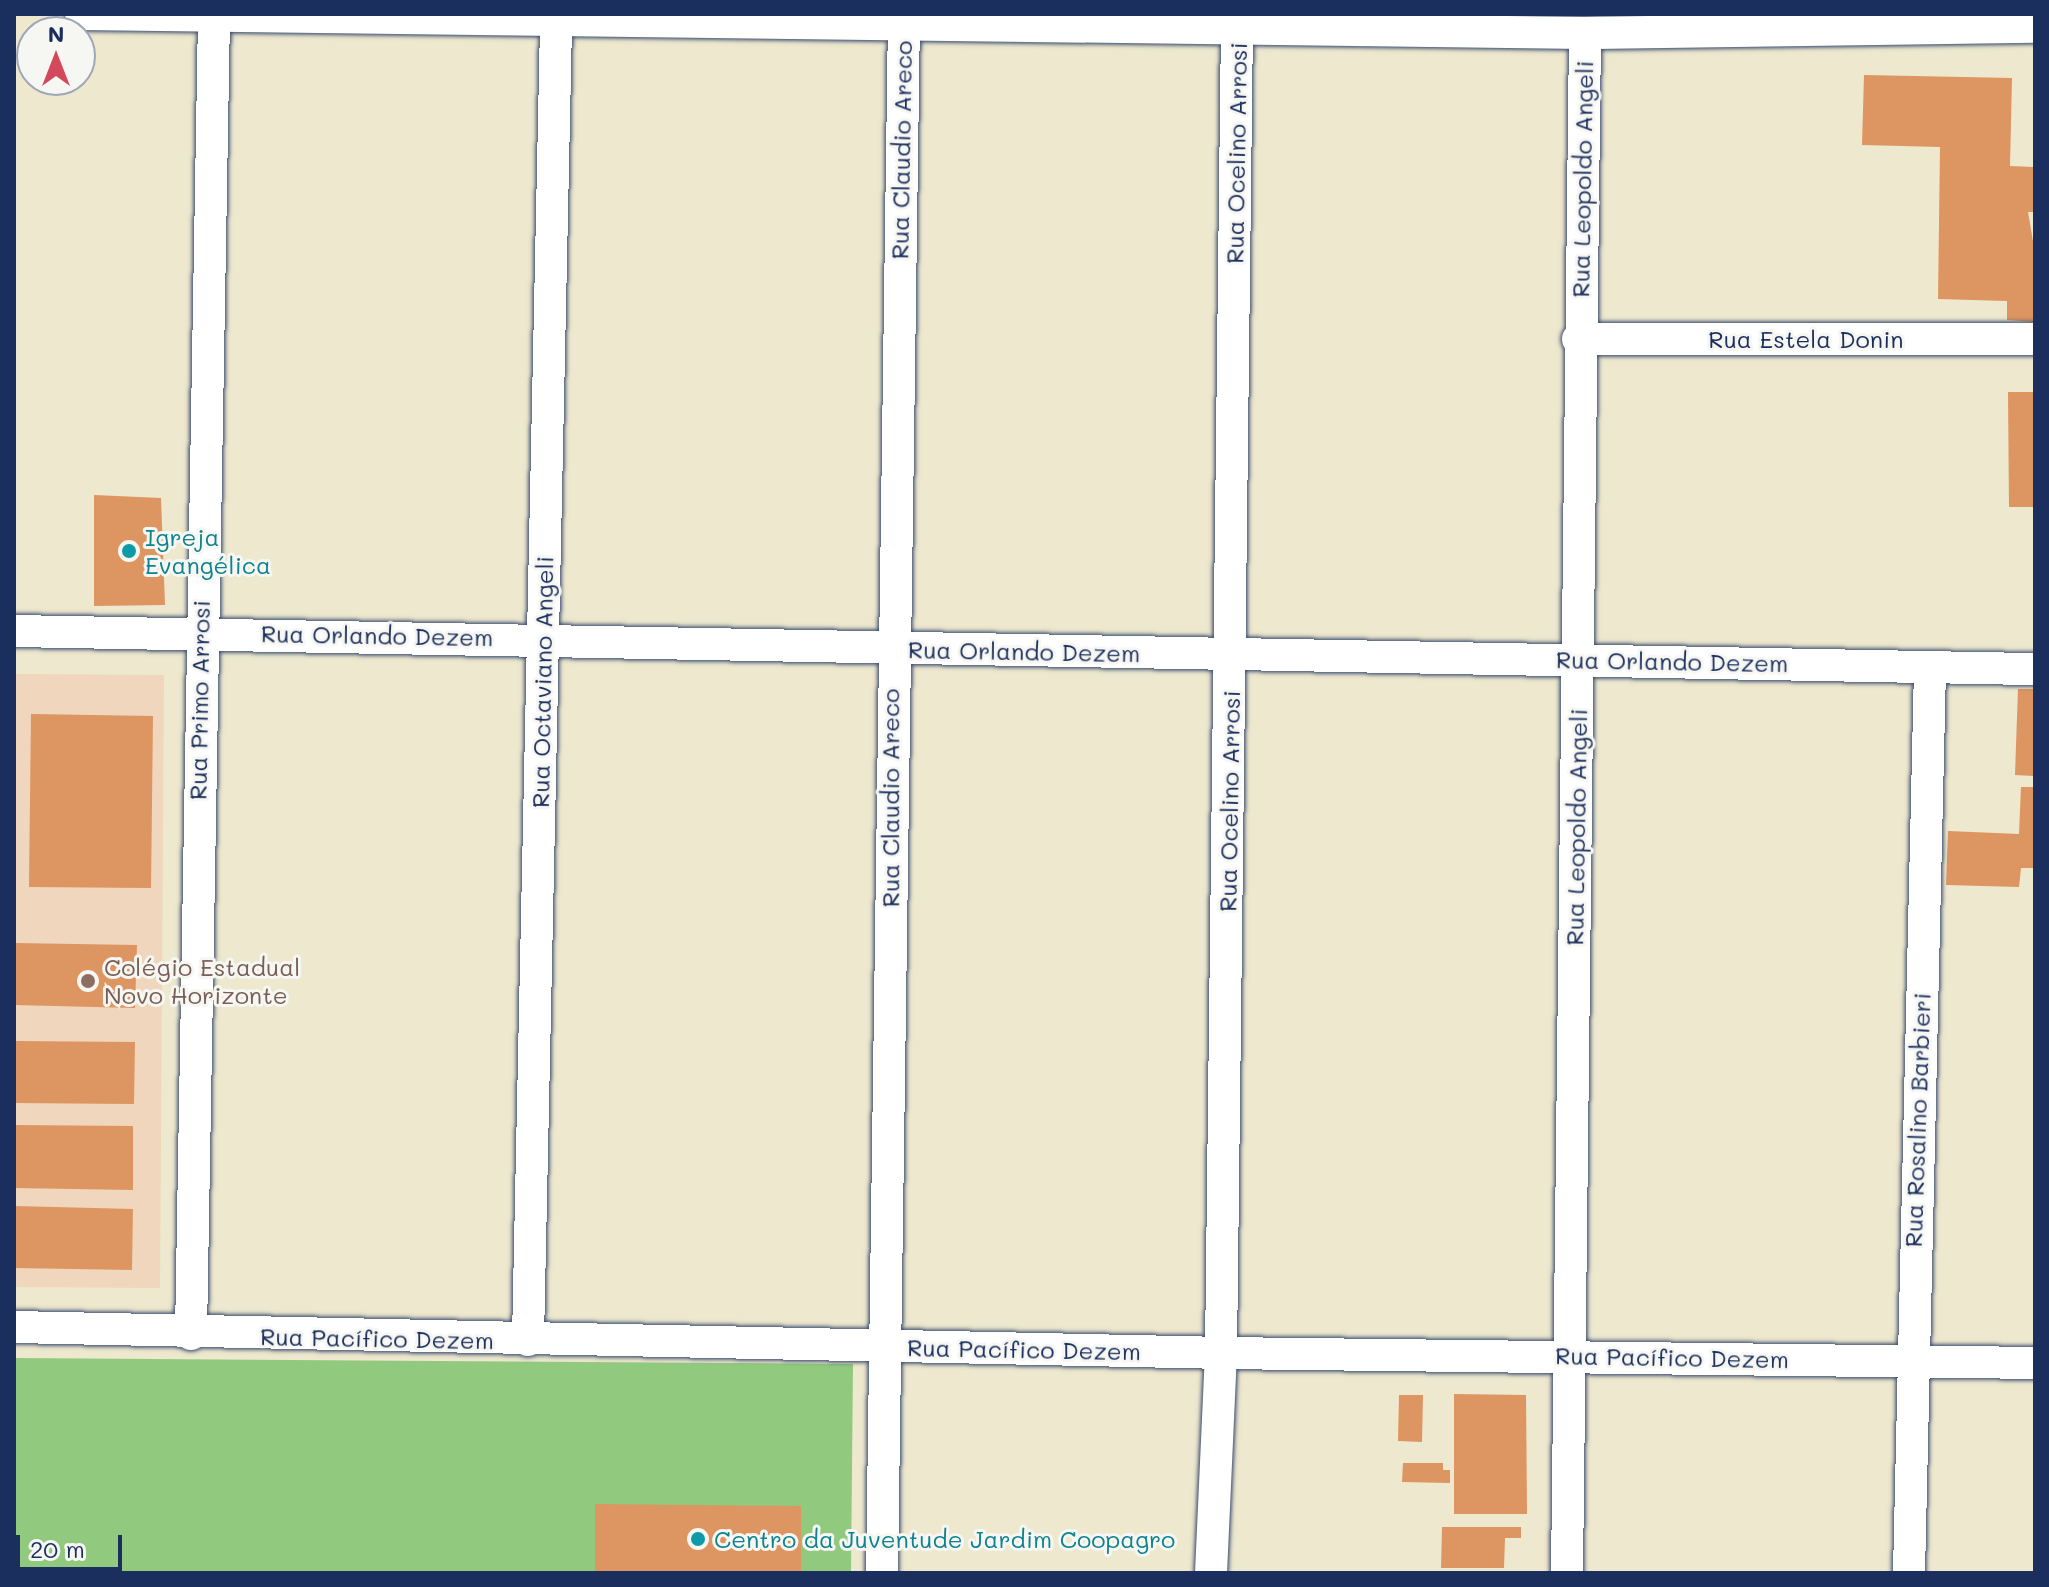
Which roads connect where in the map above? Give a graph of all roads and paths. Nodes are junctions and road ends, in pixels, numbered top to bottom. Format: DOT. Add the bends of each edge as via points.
graph roads {
  1 [pos="81,14"];
  2 [pos="777,17"];
  3 [pos="214,18"];
  4 [pos="904,22"];
  5 [pos="556,23"];
  6 [pos="2035,27"];
  7 [pos="1237,29"];
  8 [pos="1585,33"];
  9 [pos="1578,339"];
  10 [pos="2035,339"];
  11 [pos="14,631"];
  12 [pos="199,633"];
  13 [pos="542,637"];
  14 [pos="891,649"];
  15 [pos="1231,654"];
  16 [pos="1577,658"];
  17 [pos="1930,667"];
  18 [pos="2035,669"];
  19 [pos="14,1327"];
  20 [pos="191,1334"];
  21 [pos="528,1340"];
  22 [pos="885,1347"];
  23 [pos="1221,1353"];
  24 [pos="1571,1354"];
  25 [pos="1911,1362"];
  26 [pos="2035,1363"];
  27 [pos="882,1573"];
  28 [pos="1211,1573"];
  29 [pos="1567,1573"];
  30 [pos="1909,1573"];
  1 -- 3 [label="street"];
  2 -- 4 [label="street"];
  2 -- 5 [label="street"];
  3 -- 5 [label="street"];
  3 -- 12 [label="street, Rua Primo Arrosi"];
  4 -- 7 [label="street"];
  4 -- 14 [label="street, Rua Claudio Areco"];
  5 -- 13 [label="street, Rua Octaviano Angeli"];
  6 -- 8 [label="street"];
  7 -- 8 [label="street"];
  7 -- 15 [label="street, Rua Ocelino Arrosi"];
  8 -- 9 [label="street, Rua Leopoldo Angeli"];
  9 -- 10 [label="street, Rua Estela Donin"];
  9 -- 16 [label="street, Rua Leopoldo Angeli"];
  11 -- 12 [label="street, Rua Orlando Dezem"];
  12 -- 13 [label="street, Rua Orlando Dezem"];
  12 -- 20 [label="street, Rua Primo Arrosi"];
  13 -- 14 [label="street, Rua Orlando Dezem"];
  13 -- 21 [label="street, Rua Octaviano Angeli"];
  14 -- 15 [label="street, Rua Orlando Dezem"];
  14 -- 22 [label="street, Rua Claudio Areco"];
  15 -- 16 [label="street, Rua Orlando Dezem"];
  15 -- 23 [label="street, Rua Ocelino Arrosi"];
  16 -- 17 [label="street, Rua Orlando Dezem"];
  16 -- 24 [label="street, Rua Leopoldo Angeli"];
  17 -- 18 [label="street, Rua Orlando Dezem"];
  17 -- 25 [label="street, Rua Rosalino Barbieri"];
  19 -- 20 [label="street, Rua Pacífico Dezem"];
  20 -- 21 [label="street, Rua Pacífico Dezem"];
  21 -- 22 [label="street, Rua Pacífico Dezem"];
  22 -- 23 [label="street, Rua Pacífico Dezem"];
  22 -- 27 [label="street, Rua Claudio Areco"];
  23 -- 24 [label="street, Rua Pacífico Dezem"];
  23 -- 28 [label="street, Rua Ocelino Arrosi"];
  24 -- 25 [label="street, Rua Pacífico Dezem"];
  24 -- 29 [label="street, Rua Leopoldo Angeli"];
  25 -- 26 [label="street, Rua Pacífico Dezem"];
  25 -- 30 [label="street, Rua Rosalino Barbieri"];
}
